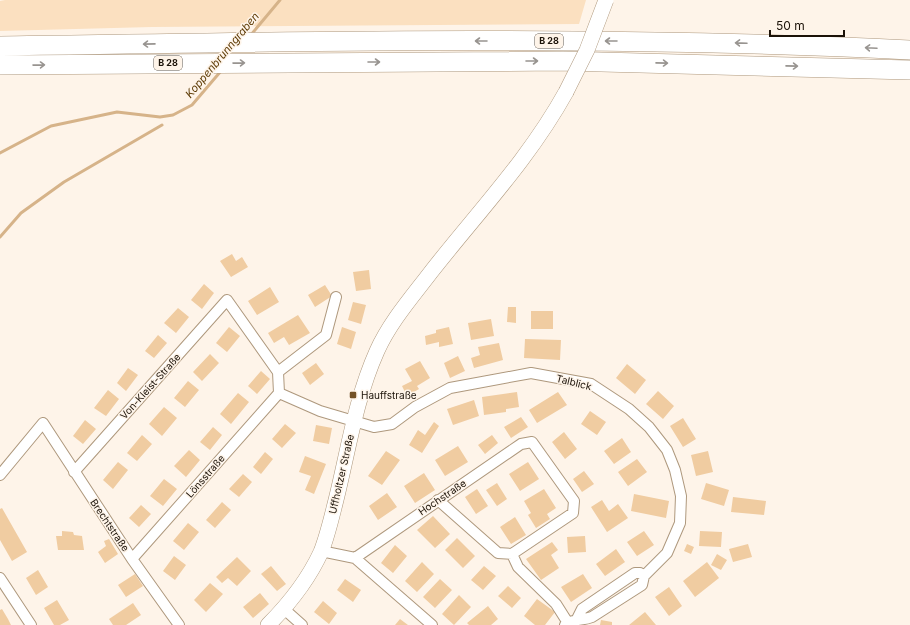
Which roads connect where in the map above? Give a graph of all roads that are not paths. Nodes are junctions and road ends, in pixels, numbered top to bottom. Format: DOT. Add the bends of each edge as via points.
graph roads {
  1 [pos="606,0"];
  2 [pos="0,46"];
  3 [pos="910,50"];
  4 [pos="0,66"];
  5 [pos="910,70"];
  6 [pos="336,297"];
  7 [pos="278,372"];
  8 [pos="279,393"];
  9 [pos="353,421"];
  10 [pos="74,472"];
  11 [pos="0,475"];
  12 [pos="438,500"];
  13 [pos="321,551"];
  14 [pos="512,554"];
  15 [pos="355,558"];
  16 [pos="132,559"];
  17 [pos="0,578"];
  18 [pos="284,609"];
  19 [pos="566,624"];
  20 [pos="31,625"];
  21 [pos="179,625"];
  22 [pos="268,625"];
  23 [pos="302,625"];
  24 [pos="432,625"];
  1 -- 9 [label="street, Uffholtzer Straße, bridge" via="587,50 566,92 518,167 461,234 399,314 377,350"];
  3 -- 2 [label="highway, B 28, one-way" via="692,41"];
  4 -- 5 [label="highway, B 28, one-way" via="563,61"];
  6 -- 7 [label="street" via="326,335"];
  7 -- 8 [label="street"];
  7 -- 10 [label="street, Von-Kleist-Straße" via="227,300"];
  8 -- 9 [label="street" via="320,412"];
  8 -- 16 [label="street, Lönsstraße"];
  9 -- 13 [label="street, Uffholtzer Straße" via="340,484"];
  9 -- 19 [label="street, Talblick" via="374,427 392,424 414,407 450,388 530,373 591,384 629,409 649,427 667,450 675,470 680,496 680,523 667,553 644,576 642,585 587,619 577,619"];
  10 -- 11 [label="street, Brechtstraße" via="43,423"];
  10 -- 16 [label="street, Brechtstraße"];
  12 -- 14 [label="street" via="498,553"];
  12 -- 14 [label="street, Hochstraße" via="521,444 532,442 574,501 573,513"];
  12 -- 15 [label="street, Hochstraße"];
  13 -- 15 [label="street"];
  13 -- 18 [label="street, Uffholtzer Straße" via="307,578"];
  14 -- 19 [label="street, Talblick" via="518,567 556,604"];
  15 -- 24 [label="street"];
  16 -- 21 [label="street, Brechtstraße"];
  17 -- 20 [label="street"];
  18 -- 22 [label="street, Uffholtzer Straße"];
  18 -- 23 [label="street"];
}
